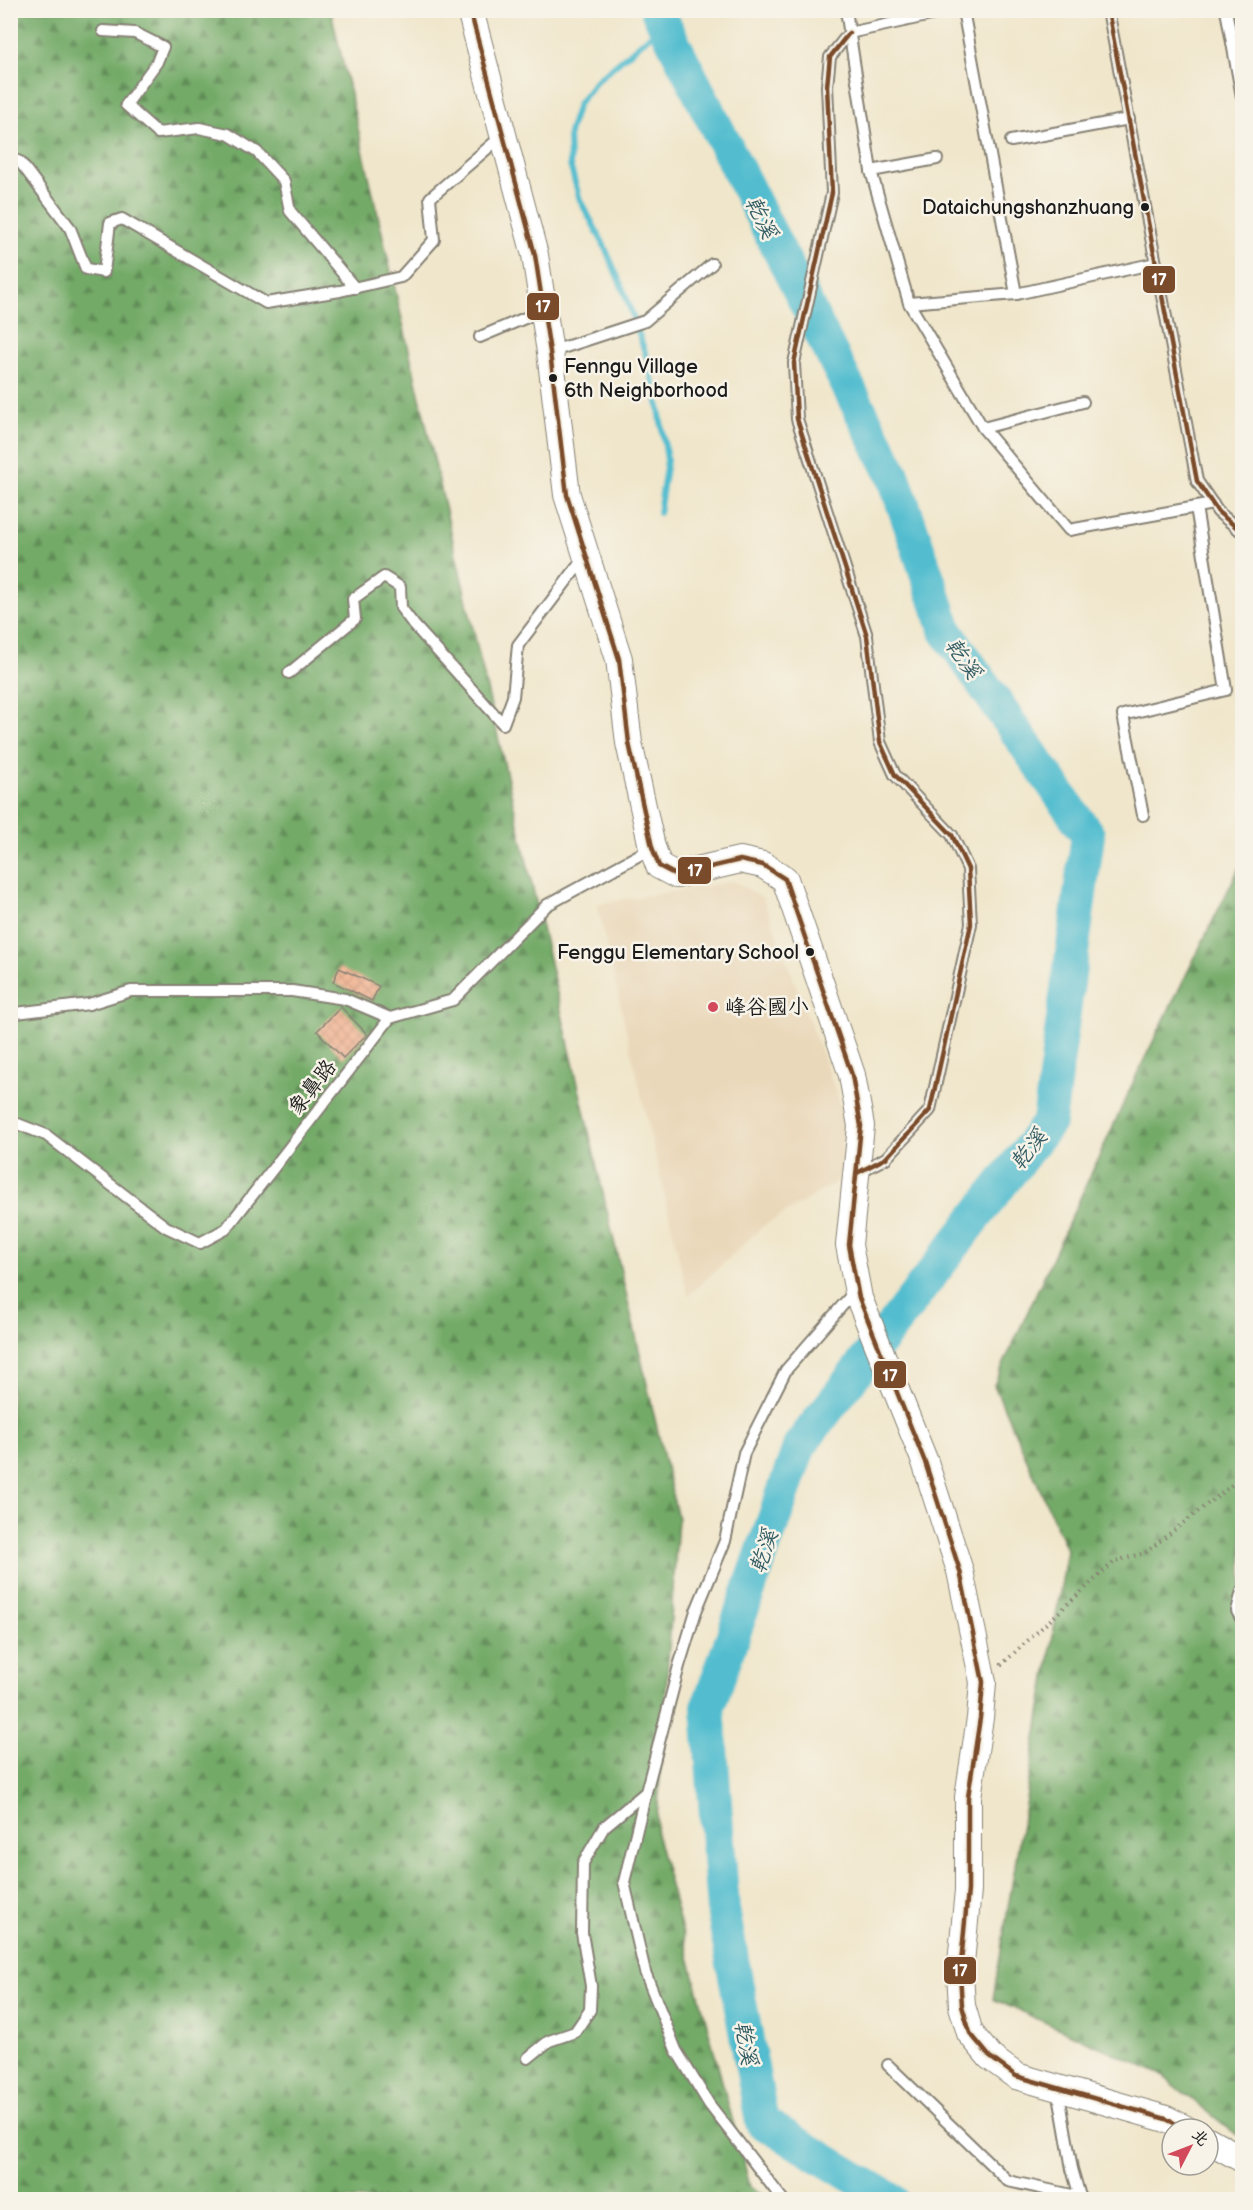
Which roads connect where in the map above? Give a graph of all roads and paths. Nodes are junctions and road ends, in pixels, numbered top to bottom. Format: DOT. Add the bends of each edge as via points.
graph roads {
  1 [pos="470,10"];
  2 [pos="846,10"];
  3 [pos="954,10"];
  4 [pos="963,10"];
  5 [pos="1108,10"];
  6 [pos="1226,10"];
  7 [pos="103,31"];
  8 [pos="849,33"];
  9 [pos="1242,97"];
  10 [pos="1129,118"];
  11 [pos="503,134"];
  12 [pos="1011,141"];
  13 [pos="10,158"];
  14 [pos="937,159"];
  15 [pos="871,171"];
  16 [pos="1156,263"];
  17 [pos="712,264"];
  18 [pos="356,288"];
  19 [pos="1016,294"];
  20 [pos="909,303"];
  21 [pos="544,310"];
  22 [pos="480,337"];
  23 [pos="550,352"];
  24 [pos="1083,402"];
  25 [pos="983,428"];
  26 [pos="1213,504"];
  27 [pos="1196,507"];
  28 [pos="1242,532"];
  29 [pos="586,555"];
  30 [pos="289,673"];
  31 [pos="1143,815"];
  32 [pos="652,847"];
  33 [pos="10,1011"];
  34 [pos="390,1018"];
  35 [pos="10,1121"];
  36 [pos="857,1173"];
  37 [pos="858,1294"];
  38 [pos="1242,1478"];
  39 [pos="1242,1591"];
  40 [pos="1242,1620"];
  41 [pos="983,1682"];
  42 [pos="646,1792"];
  43 [pos="528,2058"];
  44 [pos="888,2065"];
  45 [pos="1058,2088"];
  46 [pos="1160,2117"];
  47 [pos="1220,2147"];
  48 [pos="1242,2159"];
  49 [pos="1081,2198"];
  50 [pos="783,2199"];
  1 -- 11 [label="street"];
  2 -- 8 [label="lane"];
  3 -- 8 [label="lane"];
  4 -- 19 [label="lane"];
  5 -- 10 [label="lane"];
  6 -- 9 [label="lane"];
  7 -- 18 [label="lane" via="135,33 163,47 157,62 126,105 158,133 199,128 228,134 257,152 284,181 290,210"];
  8 -- 15 [label="lane"];
  8 -- 36 [label="lane" via="830,57 827,86 832,193 794,363 797,419 867,636 880,742 895,776 952,834 968,869 971,924 930,1110 886,1158"];
  10 -- 12 [label="lane"];
  10 -- 16 [label="lane"];
  11 -- 18 [label="lane" via="430,198 434,240 401,277"];
  11 -- 21 [label="street" via="535,255"];
  13 -- 18 [label="lane" via="20,162 70,228 86,269 104,272 110,224 122,219 266,303"];
  14 -- 15 [label="lane"];
  15 -- 20 [label="lane"];
  16 -- 19 [label="lane"];
  16 -- 26 [label="lane" via="1197,481"];
  17 -- 23 [label="lane" via="645,321"];
  19 -- 20 [label="lane"];
  20 -- 25 [label="lane"];
  21 -- 22 [label="lane"];
  21 -- 23 [label="street"];
  23 -- 29 [label="street" via="567,495"];
  24 -- 25 [label="lane"];
  25 -- 27 [label="lane" via="1069,530"];
  26 -- 27 [label="lane"];
  26 -- 28 [label="lane"];
  27 -- 31 [label="lane" via="1226,690 1123,715"];
  29 -- 30 [label="lane" via="518,645 513,697 503,724 414,625 401,608 400,587 384,577 353,599 355,619"];
  29 -- 32 [label="street" via="619,659 629,743"];
  32 -- 34 [label="lane" via="547,905 453,1000"];
  32 -- 36 [label="street" via="659,866 676,875 740,860 763,865 785,879 852,1075 861,1126"];
  33 -- 34 [label="lane" via="89,1004 131,991 292,991 345,999"];
  34 -- 35 [label="lane, 象鼻路" via="226,1229 200,1243 166,1227 46,1135"];
  36 -- 37 [label="street" via="849,1245"];
  37 -- 41 [label="street" via="925,1462 960,1571"];
  37 -- 42 [label="lane" via="786,1370 744,1453 725,1541 682,1655"];
  38 -- 41 [label="path" via="1145,1553 1115,1561"];
  39 -- 40 [label="lane" via="1237,1611"];
  41 -- 45 [label="street" via="968,1797 962,2006 970,2033 990,2057 1016,2076"];
  42 -- 43 [label="lane" via="604,1827 583,1863 582,1934 591,1986 590,2010 575,2032 549,2041"];
  42 -- 50 [label="lane" via="624,1882 645,1972 676,2050 709,2104"];
  44 -- 49 [label="lane" via="1008,2181"];
  45 -- 46 [label="street"];
  45 -- 49 [label="lane"];
  47 -- 48 [label="street"];
}
